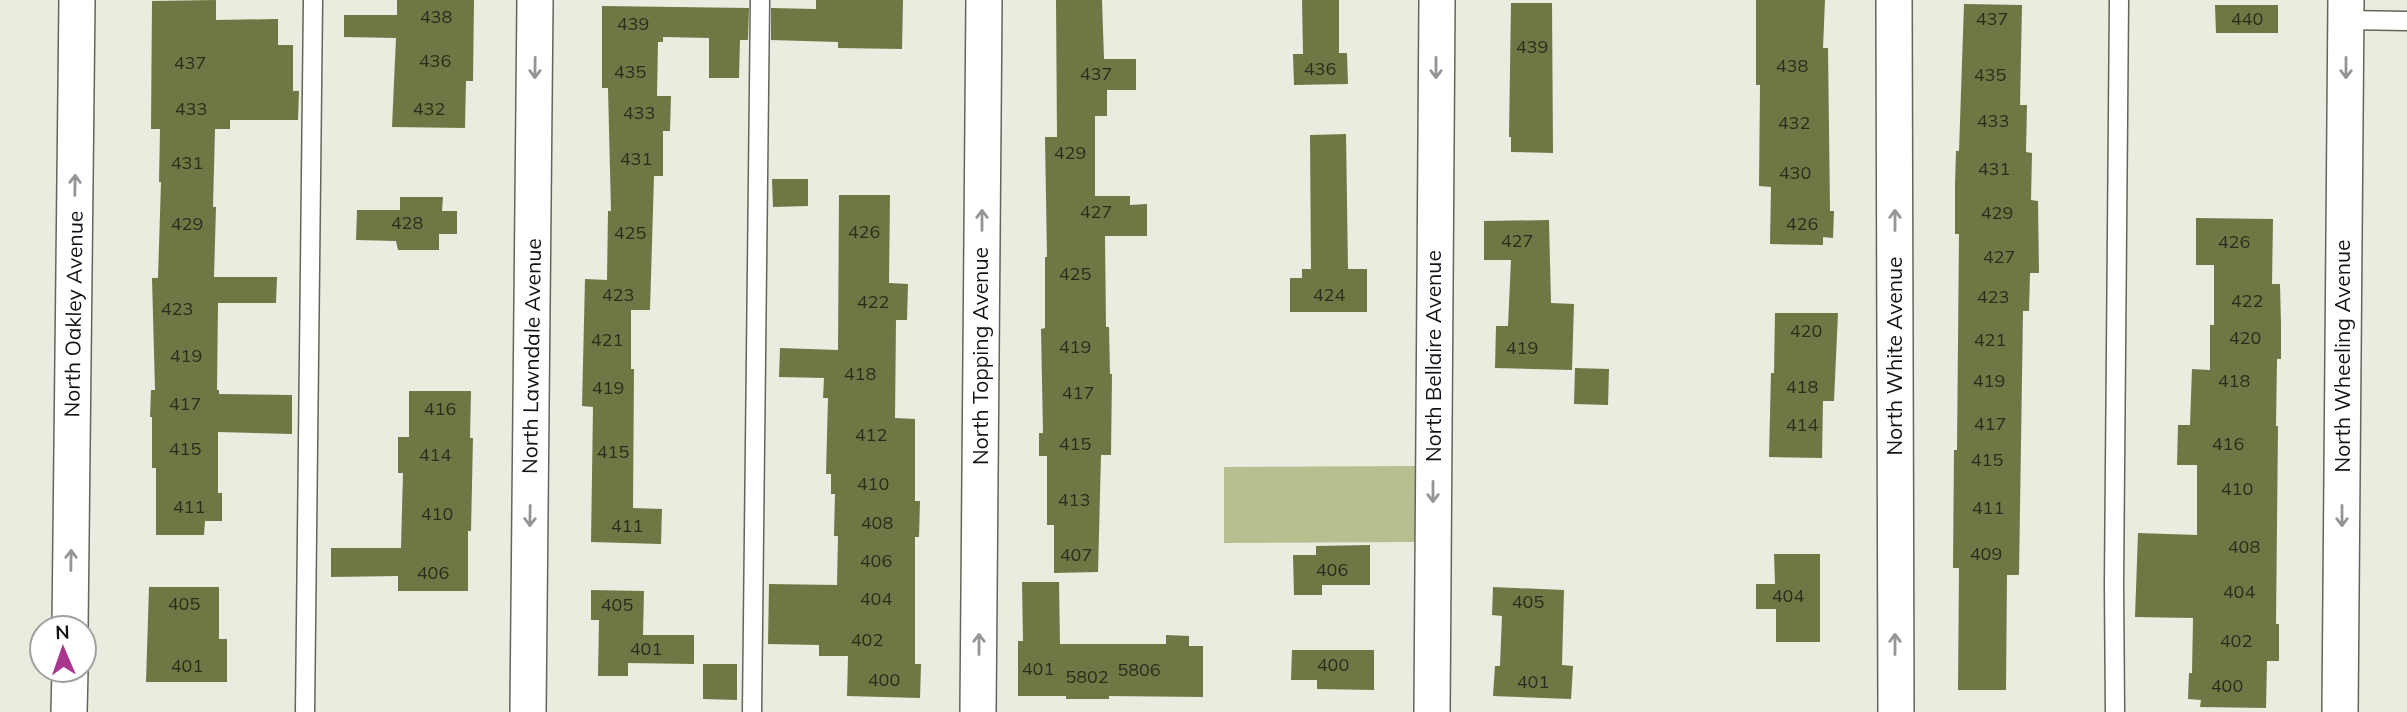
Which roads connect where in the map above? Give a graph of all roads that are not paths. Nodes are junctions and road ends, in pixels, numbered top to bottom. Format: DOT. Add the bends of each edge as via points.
graph roads {
  1 [pos="77,0"];
  2 [pos="313,0"];
  3 [pos="536,0"];
  4 [pos="760,0"];
  5 [pos="984,0"];
  6 [pos="1437,0"];
  7 [pos="1894,0"];
  8 [pos="2119,0"];
  9 [pos="2346,10"];
  10 [pos="2407,21"];
  11 [pos="70,614"];
  12 [pos="70,684"];
  13 [pos="69,712"];
  14 [pos="305,712"];
  15 [pos="528,712"];
  16 [pos="752,712"];
  17 [pos="978,712"];
  18 [pos="1432,712"];
  19 [pos="1896,712"];
  20 [pos="2115,712"];
  21 [pos="2340,712"];
  11 -- 1 [label="street, North Oakley Avenue, one-way"];
  2 -- 14 [label="lane"];
  3 -- 15 [label="street, North Lawndale Avenue, one-way"];
  4 -- 16 [label="lane"];
  17 -- 5 [label="street, North Topping Avenue, one-way"];
  6 -- 18 [label="street, North Bellaire Avenue, one-way"];
  19 -- 7 [label="street, North White Avenue, one-way"];
  8 -- 20 [label="lane"];
  9 -- 10 [label="lane"];
  9 -- 21 [label="street, North Wheeling Avenue, one-way"];
  12 -- 13 [label="street"];
}
